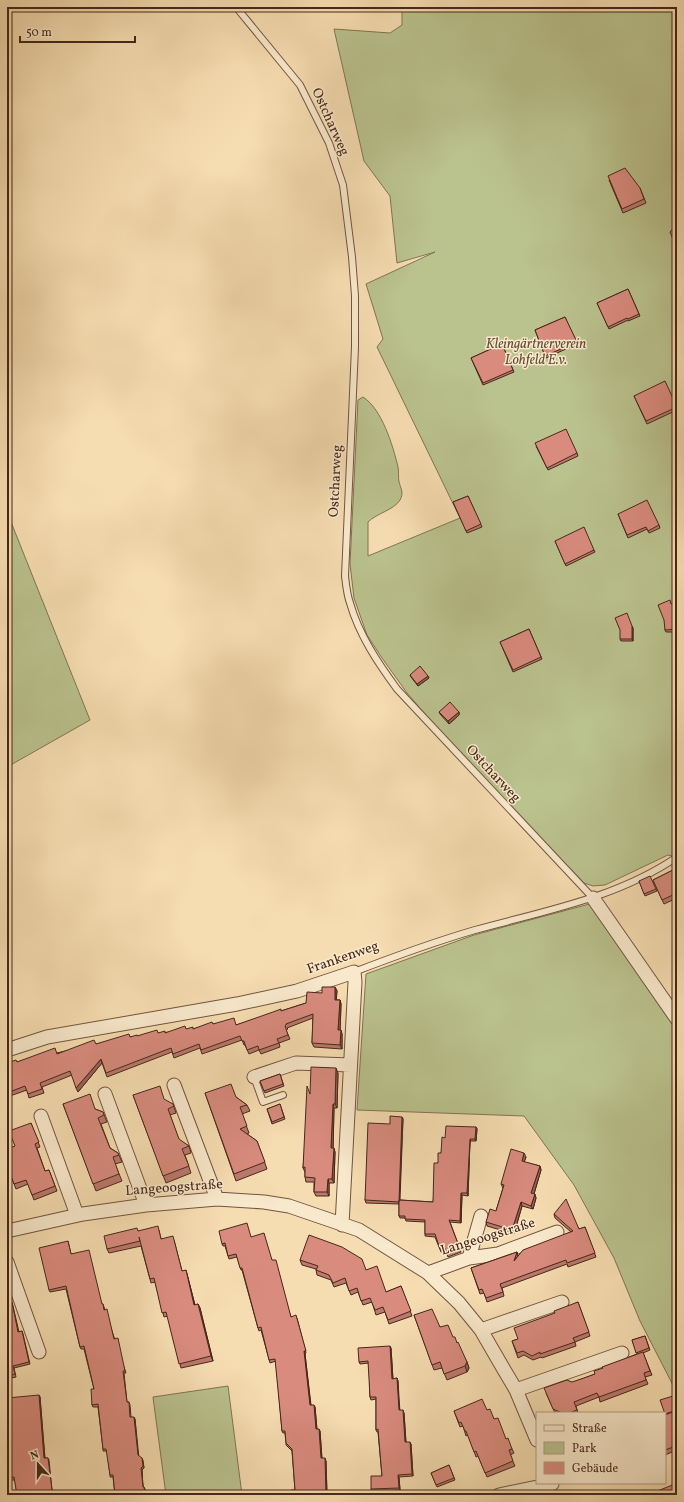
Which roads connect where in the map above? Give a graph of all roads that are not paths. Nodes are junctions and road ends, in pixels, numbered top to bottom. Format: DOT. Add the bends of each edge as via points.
graph roads {
  1 [pos="236,7"];
  2 [pos="677,857"];
  3 [pos="592,898"];
  4 [pos="354,972"];
  5 [pos="677,1019"];
  6 [pos="7,1050"];
  7 [pos="350,1065"];
  8 [pos="254,1077"];
  9 [pos="174,1084"];
  10 [pos="105,1094"];
  11 [pos="283,1095"];
  12 [pos="41,1116"];
  13 [pos="217,1199"];
  14 [pos="146,1205"];
  15 [pos="77,1215"];
  16 [pos="481,1216"];
  17 [pos="342,1225"];
  18 [pos="7,1231"];
  19 [pos="557,1232"];
  20 [pos="469,1258"];
  21 [pos="7,1262"];
  22 [pos="428,1273"];
  23 [pos="562,1302"];
  24 [pos="481,1330"];
  25 [pos="39,1352"];
  26 [pos="622,1353"];
  27 [pos="516,1390"];
  28 [pos="536,1438"];
  29 [pos="554,1487"];
  30 [pos="499,1495"];
  1 -- 3 [label="lane, Ostcharweg" via="300,85 329,143 343,186 354,288 355,340 345,576 349,603 377,661 397,689"];
  2 -- 3 [label="lane, Frankenweg" via="631,882"];
  3 -- 4 [label="lane, Frankenweg" via="473,931"];
  3 -- 5 [label="street"];
  4 -- 6 [label="street, Frankenweg" via="297,991 47,1037"];
  4 -- 7 [label="street"];
  7 -- 8 [label="street" via="296,1063"];
  7 -- 17 [label="street"];
  8 -- 11 [label="lane" via="263,1102"];
  9 -- 13 [label="street"];
  10 -- 14 [label="street"];
  12 -- 15 [label="street"];
  13 -- 14 [label="street, Langeoogstraße"];
  13 -- 17 [label="street, Langeoogstraße" via="289,1206"];
  14 -- 15 [label="street, Langeoogstraße"];
  15 -- 18 [label="street, Langeoogstraße"];
  16 -- 20 [label="street"];
  17 -- 22 [label="street, Langeoogstraße" via="359,1230"];
  19 -- 20 [label="street, Langeoogstraße" via="498,1254"];
  20 -- 22 [label="street, Langeoogstraße"];
  21 -- 25 [label="street"];
  22 -- 24 [label="street, Langeoogstraße" via="459,1303"];
  23 -- 24 [label="street"];
  24 -- 27 [label="street, Langeoogstraße"];
  26 -- 27 [label="street"];
  27 -- 28 [label="street, Langeoogstraße"];
  29 -- 30 [label="street"];
}
